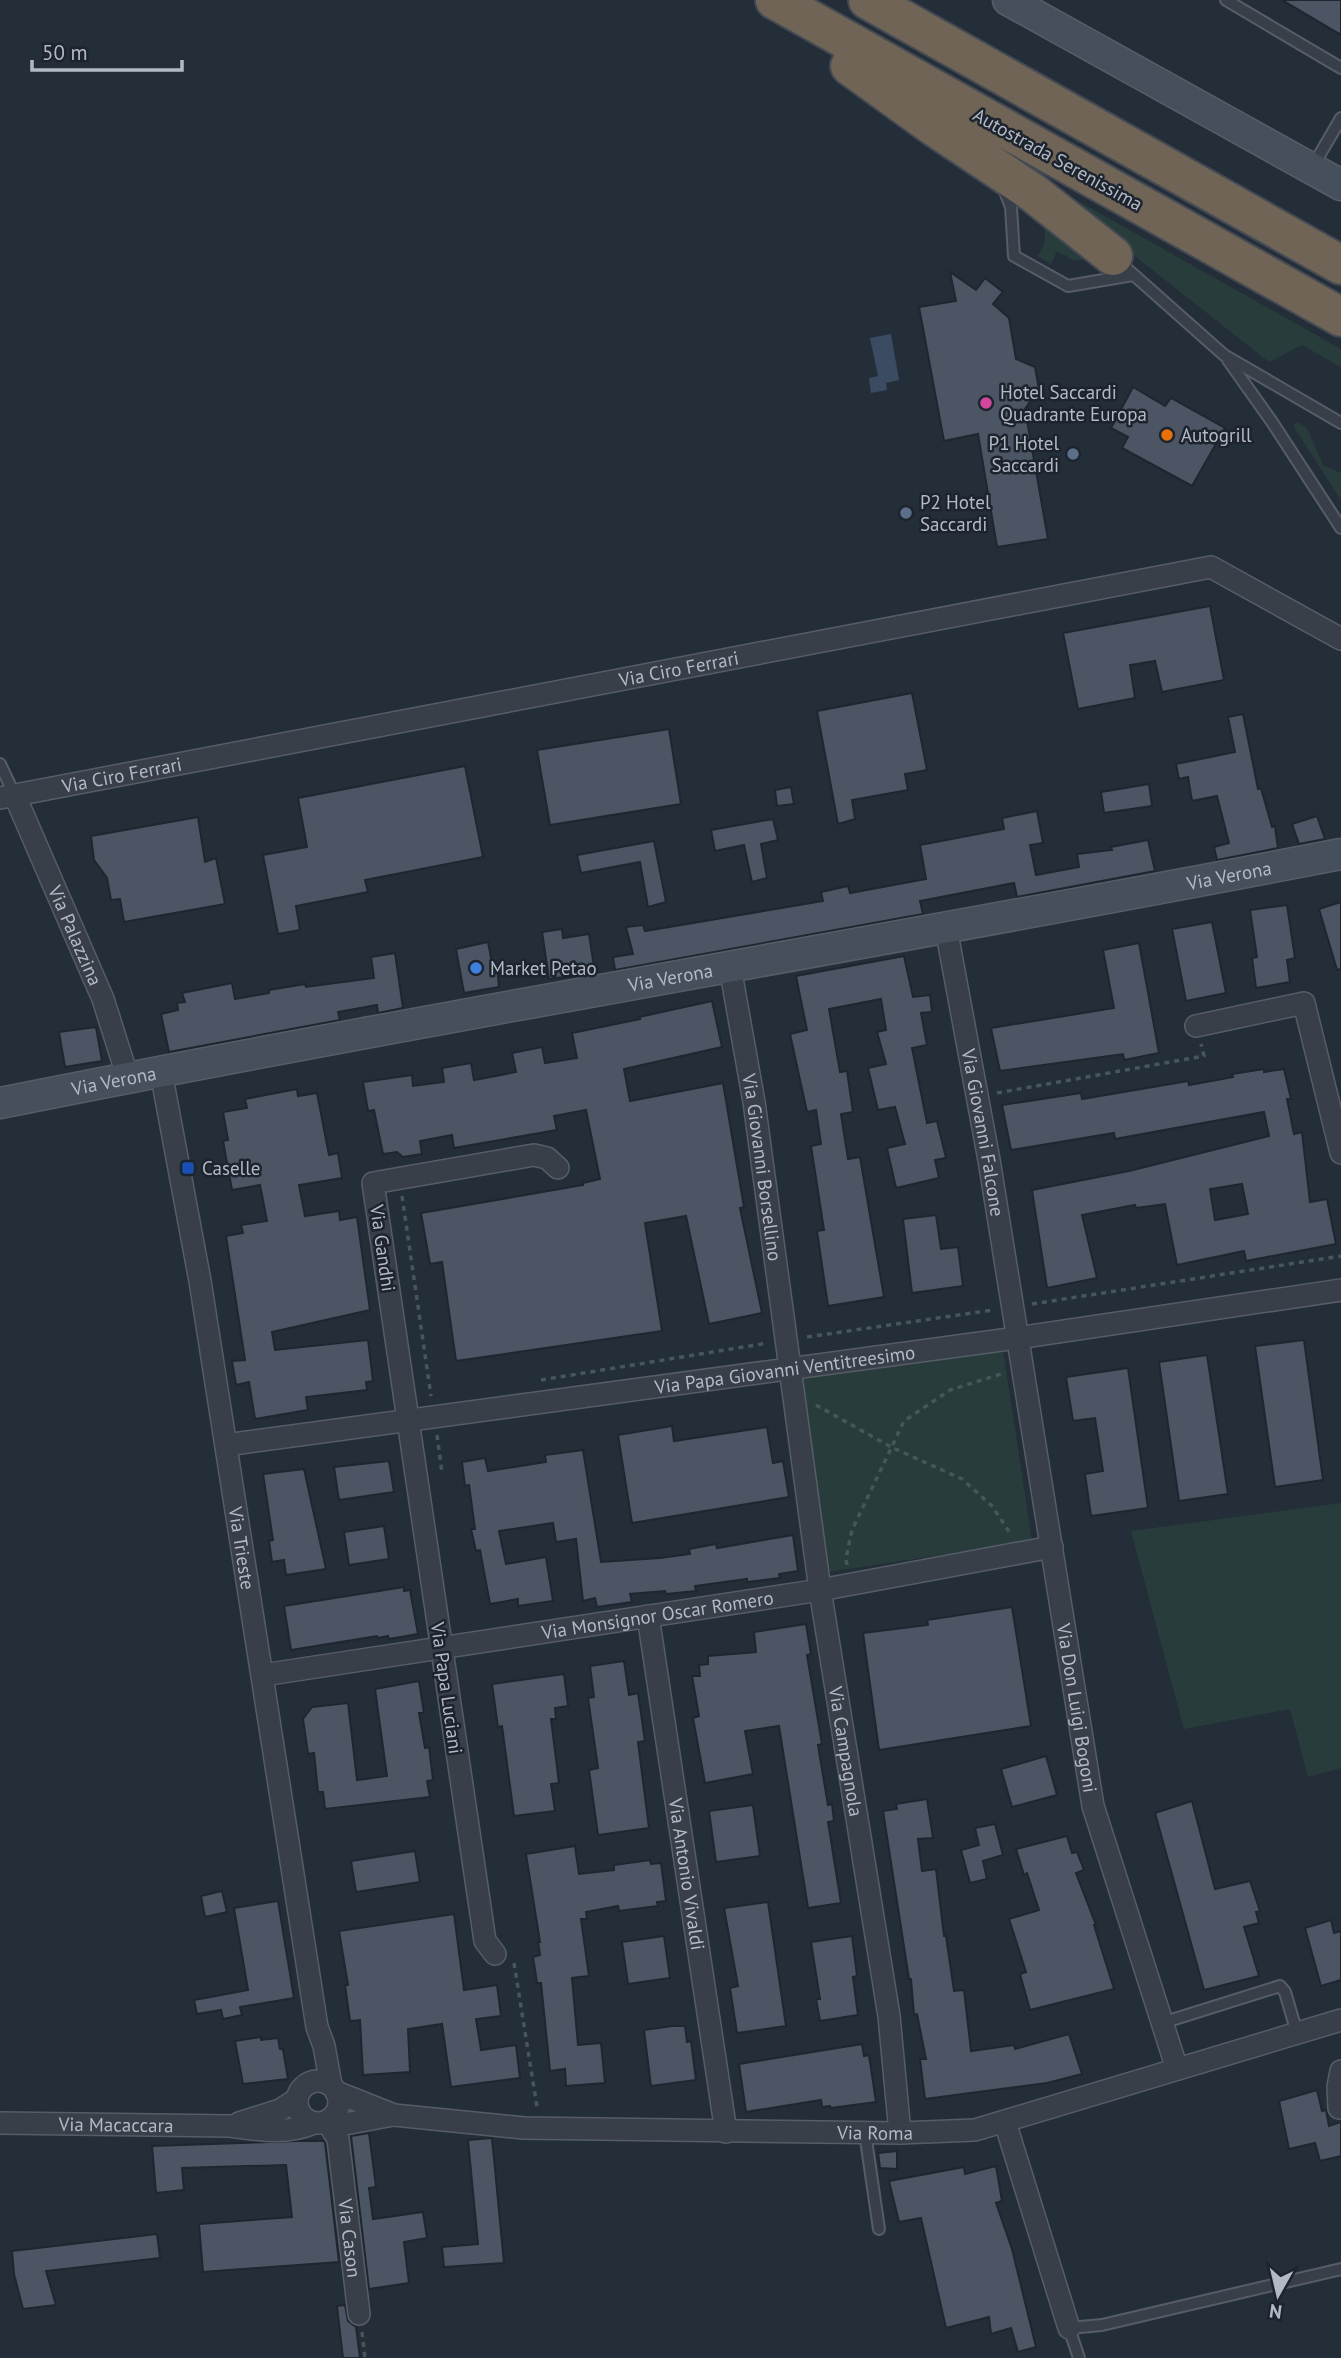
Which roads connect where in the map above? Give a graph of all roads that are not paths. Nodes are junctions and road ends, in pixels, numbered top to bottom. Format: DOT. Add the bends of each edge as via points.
graph roads {
  1 [pos="775,0"];
  2 [pos="868,0"];
  3 [pos="1009,0"];
  4 [pos="1226,0"];
  5 [pos="1341,68"];
  6 [pos="1341,118"];
  7 [pos="986,160"];
  8 [pos="1312,169"];
  9 [pos="1341,185"];
  10 [pos="1341,265"];
  11 [pos="1123,266"];
  12 [pos="1341,317"];
  13 [pos="1224,355"];
  14 [pos="1341,423"];
  15 [pos="1341,528"];
  16 [pos="1341,639"];
  17 [pos="0,764"];
  18 [pos="7,797"];
  19 [pos="1341,854"];
  20 [pos="946,928"];
  21 [pos="730,967"];
  22 [pos="1196,1026"];
  23 [pos="161,1072"];
  24 [pos="128,1078"];
  25 [pos="0,1103"];
  26 [pos="1341,1153"];
  27 [pos="558,1168"];
  28 [pos="1341,1290"];
  29 [pos="1017,1338"];
  30 [pos="789,1368"];
  31 [pos="408,1419"];
  32 [pos="226,1444"];
  33 [pos="1052,1547"];
  34 [pos="820,1590"];
  35 [pos="648,1616"];
  36 [pos="442,1649"];
  37 [pos="263,1675"];
  38 [pos="494,1952"];
  39 [pos="1341,2020"];
  40 [pos="1162,2023"];
  41 [pos="317,2026"];
  42 [pos="1297,2033"];
  43 [pos="1177,2069"];
  44 [pos="1341,2071"];
  45 [pos="333,2089"];
  46 [pos="302,2092"];
  47 [pos="1339,2108"];
  48 [pos="394,2115"];
  49 [pos="324,2121"];
  50 [pos="1005,2122"];
  51 [pos="0,2123"];
  52 [pos="230,2126"];
  53 [pos="726,2132"];
  54 [pos="864,2133"];
  55 [pos="900,2133"];
  56 [pos="879,2229"];
  57 [pos="1341,2269"];
  58 [pos="359,2314"];
  59 [pos="1069,2328"];
  60 [pos="1079,2358"];
  1 -- 7 [label="highway" via="855,70"];
  1 -- 12 [label="highway, Autostrada Serenissima"];
  2 -- 10 [label="highway"];
  3 -- 8 [label="street"];
  4 -- 5 [label="lane"];
  6 -- 8 [label="lane"];
  7 -- 11 [label="highway"];
  7 -- 11 [label="lane" via="1008,196 1014,256 1068,286"];
  8 -- 9 [label="street"];
  11 -- 13 [label="lane"];
  13 -- 14 [label="lane"];
  13 -- 15 [label="lane"];
  16 -- 18 [label="street, Via Ciro Ferrari" via="1210,566"];
  17 -- 18 [label="lane"];
  18 -- 24 [label="street, Via Palazzina" via="103,999"];
  19 -- 20 [label="street, Via Verona"];
  20 -- 21 [label="street, Via Verona"];
  20 -- 29 [label="street, Via Giovanni Falcone"];
  21 -- 23 [label="street, Via Verona"];
  21 -- 30 [label="street, Via Giovanni Borsellino" via="754,1102"];
  22 -- 26 [label="street" via="1304,1003"];
  23 -- 24 [label="street, Via Verona"];
  23 -- 32 [label="street, Via Trieste"];
  24 -- 25 [label="street, Via Verona"];
  27 -- 31 [label="street, Via Gandhi" via="547,1157 534,1155 373,1183"];
  28 -- 29 [label="street, Via Papa Giovanni Ventitreesimo"];
  29 -- 30 [label="street, Via Papa Giovanni Ventitreesimo"];
  29 -- 33 [label="street, Via Don Luigi Bogoni"];
  30 -- 31 [label="street, Via Papa Giovanni Ventitreesimo"];
  30 -- 34 [label="street, Via Campagnola"];
  31 -- 32 [label="street, Via Papa Giovanni Ventitreesimo"];
  31 -- 36 [label="street, Via Papa Luciani"];
  32 -- 37 [label="street, Via Trieste"];
  33 -- 34 [label="street, Via Monsignor Oscar Romero"];
  33 -- 40 [label="street, Via Don Luigi Bogoni" via="1093,1806"];
  34 -- 35 [label="street, Via Monsignor Oscar Romero"];
  34 -- 55 [label="street, Via Campagnola" via="888,2016"];
  35 -- 36 [label="street, Via Monsignor Oscar Romero"];
  35 -- 53 [label="street, Via Antonio Vivaldi"];
  36 -- 37 [label="street, Via Monsignor Oscar Romero"];
  36 -- 38 [label="street, Via Papa Luciani" via="485,1941"];
  37 -- 41 [label="street, Via Trieste"];
  39 -- 42 [label="street, Via Roma"];
  40 -- 42 [label="lane" via="1280,1986"];
  40 -- 43 [label="street, Via Don Luigi Bogoni"];
  41 -- 45 [label="street, Via Trieste"];
  41 -- 46 [label="street, Via Trieste"];
  42 -- 43 [label="street, Via Roma"];
  43 -- 50 [label="street, Via Roma"];
  44 -- 47 [label="street"];
  45 -- 46 [label="street" via="314,2081"];
  45 -- 48 [label="street, Via Roma"];
  45 -- 49 [label="street" via="338,2107"];
  46 -- 49 [label="street" via="301,2115"];
  46 -- 52 [label="street, Via Macaccara" via="280,2110"];
  48 -- 49 [label="street, Via Roma" via="345,2124"];
  48 -- 53 [label="street, Via Roma" via="540,2128"];
  49 -- 52 [label="street, Via Macaccara" via="300,2129 262,2131"];
  49 -- 58 [label="street, Via Cason" via="338,2139"];
  50 -- 55 [label="street, Via Roma" via="975,2130"];
  50 -- 59 [label="street"];
  51 -- 52 [label="street, Via Macaccara"];
  53 -- 54 [label="street, Via Roma"];
  54 -- 55 [label="street, Via Roma"];
  54 -- 56 [label="lane"];
  57 -- 59 [label="lane" via="1102,2325"];
  59 -- 60 [label="lane"];
}
